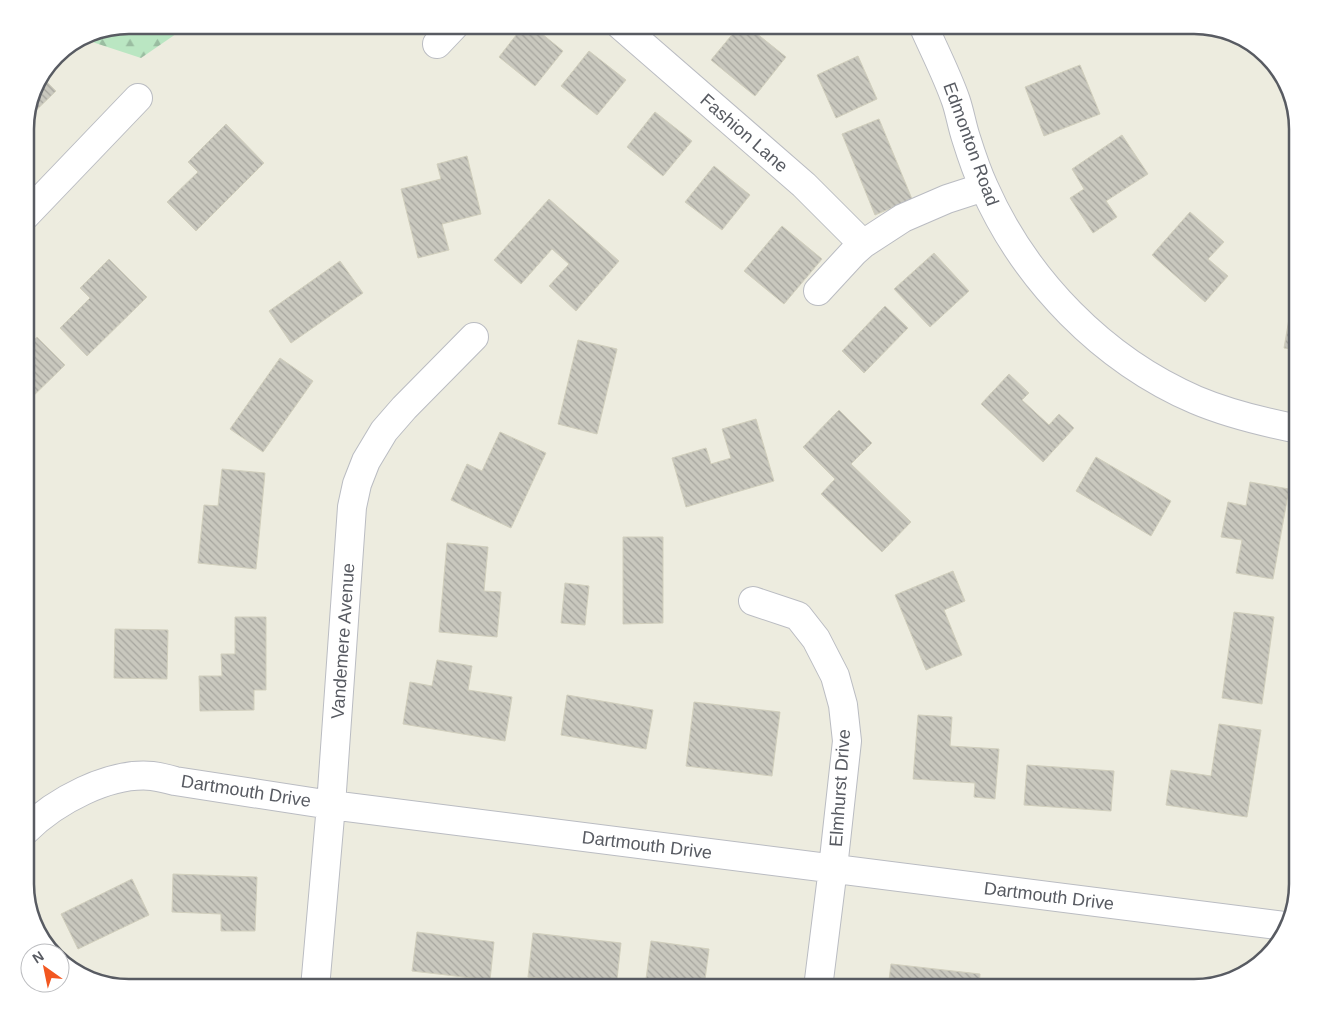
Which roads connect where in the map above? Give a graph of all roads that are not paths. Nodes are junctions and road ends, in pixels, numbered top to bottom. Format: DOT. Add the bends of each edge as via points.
graph roads {
  1 [pos="630,34"];
  2 [pos="926,34"];
  3 [pos="138,98"];
  4 [pos="984,187"];
  5 [pos="34,207"];
  6 [pos="863,244"];
  7 [pos="818,291"];
  8 [pos="474,337"];
  9 [pos="1289,426"];
  10 [pos="754,601"];
  11 [pos="332,805"];
  12 [pos="34,823"];
  13 [pos="833,868"];
  14 [pos="1280,925"];
  15 [pos="316,979"];
  16 [pos="819,979"];
  1 -- 6 [label="street, Fashion Lane" via="804,185"];
  2 -- 4 [label="street, Edmonton Road" via="957,103 965,138"];
  3 -- 5 [label="street"];
  4 -- 6 [label="street" via="903,218"];
  4 -- 9 [label="street, Edmonton Road" via="1001,220 1044,285 1086,328 1128,362 1195,400"];
  6 -- 7 [label="street"];
  8 -- 11 [label="street, Vandemere Avenue" via="384,431 357,484 352,507"];
  10 -- 13 [label="street, Elmhurst Drive" via="798,616 816,639 835,676 844,705 847,741"];
  11 -- 12 [label="street, Dartmouth Drive" via="152,776 128,777 93,786 61,802"];
  11 -- 13 [label="street, Dartmouth Drive"];
  11 -- 15 [label="street, Vandemere Avenue"];
  13 -- 14 [label="street, Dartmouth Drive"];
  13 -- 16 [label="street, Elmhurst Drive"];
}
